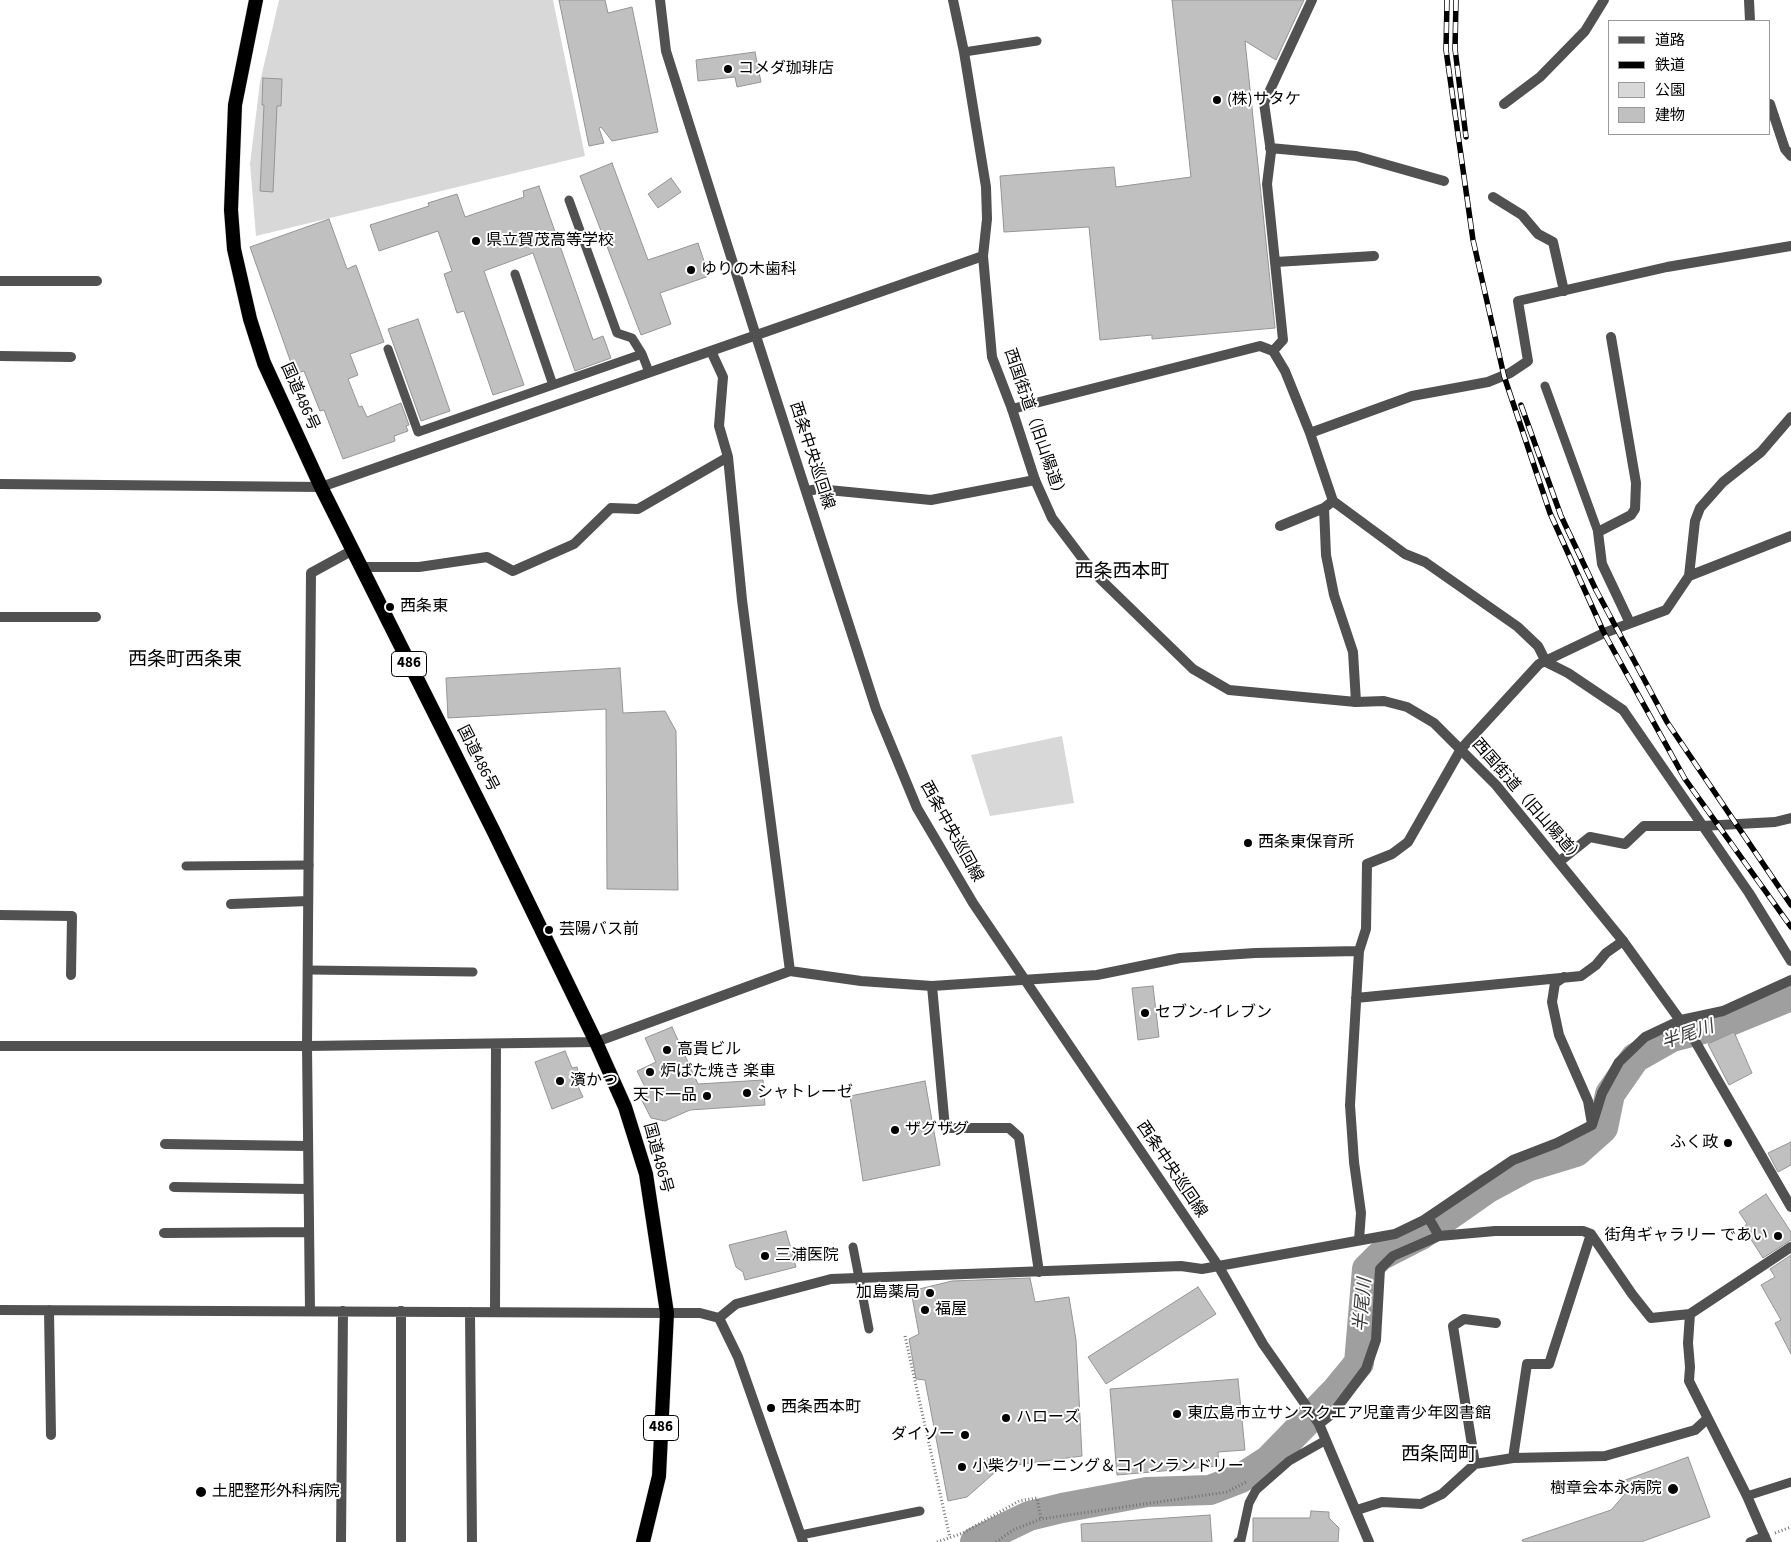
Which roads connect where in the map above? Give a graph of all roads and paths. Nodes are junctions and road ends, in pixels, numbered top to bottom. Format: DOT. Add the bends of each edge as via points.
graph roads {
  1 [pos="256,0"];
  2 [pos="660,0"];
  3 [pos="953,0"];
  4 [pos="1312,0"];
  5 [pos="1604,0"];
  6 [pos="1749,0"];
  7 [pos="1750,20"];
  8 [pos="1037,41"];
  9 [pos="964,52"];
  10 [pos="1504,104"];
  11 [pos="1771,107"];
  12 [pos="1270,148"];
  13 [pos="1791,156"];
  14 [pos="1444,181"];
  15 [pos="1493,198"];
  16 [pos="569,200"];
  17 [pos="1791,246"];
  18 [pos="983,256"];
  19 [pos="1374,256"];
  20 [pos="1276,262"];
  21 [pos="515,274"];
  22 [pos="0,281"];
  23 [pos="97,282"];
  24 [pos="1564,291"];
  25 [pos="756,336"];
  26 [pos="1612,337"];
  27 [pos="388,349"];
  28 [pos="711,351"];
  29 [pos="1273,351"];
  30 [pos="642,354"];
  31 [pos="0,356"];
  32 [pos="71,357"];
  33 [pos="649,372"];
  34 [pos="553,385"];
  35 [pos="1545,386"];
  36 [pos="1012,409"];
  37 [pos="1791,417"];
  38 [pos="1310,433"];
  39 [pos="728,457"];
  40 [pos="1035,480"];
  41 [pos="0,484"];
  42 [pos="321,487"];
  43 [pos="808,491"];
  44 [pos="1333,501"];
  45 [pos="1324,508"];
  46 [pos="1280,526"];
  47 [pos="1598,532"];
  48 [pos="1791,536"];
  49 [pos="353,550"];
  50 [pos="360,567"];
  51 [pos="1689,576"];
  52 [pos="0,617"];
  53 [pos="96,617"];
  54 [pos="1630,623"];
  55 [pos="1546,662"];
  56 [pos="1356,702"];
  57 [pos="1462,749"];
  58 [pos="1791,818"];
  59 [pos="1702,826"];
  60 [pos="1560,861"];
  61 [pos="309,865"];
  62 [pos="186,866"];
  63 [pos="308,901"];
  64 [pos="231,904"];
  65 [pos="0,915"];
  66 [pos="1624,941"];
  67 [pos="1359,951"];
  68 [pos="1791,961"];
  69 [pos="308,970"];
  70 [pos="790,971"];
  71 [pos="473,972"];
  72 [pos="71,975"];
  73 [pos="1564,977"];
  74 [pos="1023,979"];
  75 [pos="1791,980"];
  76 [pos="932,986"];
  77 [pos="1356,998"];
  78 [pos="1681,1020"];
  79 [pos="596,1042"];
  80 [pos="496,1044"];
  81 [pos="0,1046"];
  82 [pos="307,1046"];
  83 [pos="1592,1125"];
  84 [pos="165,1144"];
  85 [pos="308,1146"];
  86 [pos="174,1187"];
  87 [pos="308,1189"];
  88 [pos="1791,1207"];
  89 [pos="1428,1218"];
  90 [pos="309,1232"];
  91 [pos="164,1233"];
  92 [pos="1591,1234"];
  93 [pos="1439,1236"];
  94 [pos="1359,1240"];
  95 [pos="853,1247"];
  96 [pos="1791,1247"];
  97 [pos="1219,1267"];
  98 [pos="1039,1272"];
  99 [pos="860,1276"];
  100 [pos="0,1310"];
  101 [pos="49,1310"];
  102 [pos="310,1311"];
  103 [pos="343,1311"];
  104 [pos="402,1311"];
  105 [pos="470,1312"];
  106 [pos="495,1312"];
  107 [pos="667,1313"];
  108 [pos="1690,1314"];
  109 [pos="719,1318"];
  110 [pos="1496,1323"];
  111 [pos="870,1329"];
  112 [pos="905,1336"];
  113 [pos="1707,1419"];
  114 [pos="1319,1424"];
  115 [pos="51,1435"];
  116 [pos="1326,1440"];
  117 [pos="1513,1458"];
  118 [pos="1475,1464"];
  119 [pos="1251,1478"];
  120 [pos="1791,1482"];
  121 [pos="1747,1496"];
  122 [pos="1357,1510"];
  123 [pos="920,1511"];
  124 [pos="1040,1519"];
  125 [pos="802,1538"];
  126 [pos="950,1538"];
  127 [pos="1766,1539"];
  128 [pos="401,1540"];
  129 [pos="341,1542"];
  130 [pos="472,1542"];
  131 [pos="644,1542"];
  132 [pos="937,1542"];
  133 [pos="996,1542"];
  134 [pos="1238,1542"];
  135 [pos="1369,1542"];
  136 [pos="1750,1542"];
  1 -- 42 [label="highway, 国道486号 / 486" via="235,105 231,168 234,249 264,363"];
  2 -- 25 [label="street, 西条中央巡回線" via="666,51"];
  3 -- 9 [label="street, 西国街道（旧山陽道）"];
  4 -- 12 [label="street" via="1264,103"];
  5 -- 10 [label="street" via="1585,32 1540,77"];
  6 -- 7 [label="street"];
  8 -- 9 [label="lane"];
  9 -- 18 [label="street, 西国街道（旧山陽道）" via="986,187"];
  11 -- 13 [label="street" via="1785,149"];
  12 -- 14 [label="street" via="1356,156"];
  12 -- 20 [label="street" via="1267,184"];
  15 -- 24 [label="street" via="1522,215 1538,234 1553,242"];
  16 -- 30 [label="lane" via="617,333 632,338"];
  17 -- 24 [label="street" via="1667,267"];
  18 -- 25 [label="street"];
  18 -- 36 [label="street, 西国街道（旧山陽道）" via="992,357"];
  19 -- 20 [label="street"];
  20 -- 29 [label="street" via="1283,340"];
  21 -- 34 [label="lane"];
  22 -- 23 [label="street"];
  24 -- 38 [label="street" via="1518,301 1528,361 1510,373 1488,382 1412,396"];
  25 -- 28 [label="street"];
  25 -- 43 [label="street, 西条中央巡回線"];
  26 -- 47 [label="street" via="1636,483 1635,509 1631,515"];
  27 -- 34 [label="lane" via="418,432"];
  28 -- 33 [label="street"];
  28 -- 39 [label="street" via="723,377 719,426"];
  29 -- 36 [label="street" via="1260,346"];
  29 -- 38 [label="street" via="1285,371"];
  30 -- 33 [label="lane"];
  30 -- 34 [label="lane"];
  31 -- 32 [label="street"];
  33 -- 42 [label="street"];
  35 -- 47 [label="lane"];
  36 -- 40 [label="street, 西国街道（旧山陽道）"];
  37 -- 51 [label="street" via="1761,452 1723,482 1700,508 1695,521"];
  38 -- 44 [label="street"];
  39 -- 50 [label="street" via="638,509 611,508 574,544 513,571 487,557 419,567"];
  39 -- 70 [label="street" via="742,600"];
  40 -- 43 [label="street" via="930,500 818,489"];
  40 -- 56 [label="street, 西国街道（旧山陽道）" via="1052,518 1092,571 1193,669 1229,690"];
  41 -- 42 [label="street"];
  42 -- 49 [label="highway, 国道486号 / 486"];
  43 -- 74 [label="street, 西条中央巡回線" via="876,709 917,808"];
  44 -- 45 [label="street"];
  44 -- 55 [label="street" via="1405,554 1425,562 1518,627 1538,646"];
  45 -- 46 [label="street"];
  45 -- 56 [label="street" via="1326,555 1334,594 1353,652"];
  47 -- 54 [label="street" via="1602,564"];
  48 -- 51 [label="street"];
  49 -- 50 [label="highway, 国道486号 / 486"];
  49 -- 61 [label="street" via="311,572"];
  50 -- 79 [label="highway, 国道486号 / 486"];
  51 -- 54 [label="street" via="1666,610"];
  52 -- 53 [label="street"];
  54 -- 55 [label="street"];
  55 -- 57 [label="street" via="1539,664"];
  55 -- 59 [label="street" via="1623,710"];
  56 -- 57 [label="street, 西国街道（旧山陽道）" via="1384,701 1407,707 1434,723"];
  57 -- 60 [label="street, 西国街道（旧山陽道）"];
  57 -- 67 [label="street" via="1408,842 1392,854 1368,864 1366,929"];
  58 -- 59 [label="street" via="1775,822"];
  59 -- 60 [label="street" via="1644,826 1625,844 1590,837"];
  59 -- 68 [label="street"];
  60 -- 66 [label="street, 西国街道（旧山陽道）"];
  61 -- 62 [label="lane"];
  61 -- 63 [label="street"];
  63 -- 64 [label="street"];
  63 -- 69 [label="street"];
  65 -- 72 [label="street" via="72,916"];
  66 -- 73 [label="street" via="1581,976"];
  66 -- 78 [label="street, 西国街道（旧山陽道）"];
  67 -- 74 [label="street" via="1180,958 1097,975"];
  67 -- 77 [label="street"];
  69 -- 71 [label="lane"];
  69 -- 82 [label="street"];
  70 -- 76 [label="street" via="860,981"];
  70 -- 79 [label="street"];
  73 -- 77 [label="street"];
  73 -- 83 [label="street" via="1555,983 1552,1002 1558,1035 1588,1101"];
  74 -- 76 [label="street"];
  74 -- 97 [label="street, 西条中央巡回線"];
  75 -- 78 [label="street" via="1723,1011"];
  76 -- 98 [label="street" via="945,1128 1009,1128 1019,1137"];
  77 -- 94 [label="street" via="1350,1105 1361,1213"];
  78 -- 83 [label="street" via="1645,1037 1619,1062 1602,1093"];
  78 -- 88 [label="street, 西国街道（旧山陽道）"];
  79 -- 80 [label="street"];
  79 -- 107 [label="highway, 国道486号 / 486" via="625,1107 646,1174"];
  80 -- 82 [label="street"];
  80 -- 106 [label="street"];
  81 -- 82 [label="street"];
  82 -- 85 [label="street"];
  83 -- 89 [label="street" via="1512,1160"];
  84 -- 85 [label="street"];
  85 -- 87 [label="street"];
  86 -- 87 [label="street"];
  87 -- 90 [label="street"];
  89 -- 93 [label="street"];
  89 -- 94 [label="street" via="1396,1234"];
  90 -- 91 [label="street"];
  90 -- 102 [label="street"];
  92 -- 93 [label="street" via="1583,1230 1495,1231"];
  92 -- 108 [label="street" via="1651,1318"];
  92 -- 117 [label="street" via="1549,1364 1527,1364"];
  93 -- 114 [label="street" via="1393,1256 1380,1269 1376,1340 1366,1369 1333,1413"];
  94 -- 97 [label="street"];
  95 -- 99 [label="lane"];
  96 -- 108 [label="street"];
  97 -- 98 [label="street"];
  97 -- 114 [label="street, 西条中央巡回線" via="1263,1344"];
  98 -- 99 [label="street"];
  99 -- 109 [label="street" via="831,1279 736,1304"];
  99 -- 111 [label="lane"];
  100 -- 101 [label="street"];
  101 -- 102 [label="street"];
  101 -- 115 [label="street"];
  102 -- 103 [label="street"];
  103 -- 104 [label="street"];
  103 -- 129 [label="street"];
  104 -- 105 [label="street"];
  104 -- 128 [label="street"];
  105 -- 106 [label="street"];
  105 -- 130 [label="street"];
  106 -- 107 [label="street"];
  107 -- 109 [label="street" via="700,1313"];
  107 -- 131 [label="highway, 国道486号 / 486" via="659,1476"];
  108 -- 113 [label="street" via="1689,1381"];
  109 -- 125 [label="street" via="738,1357"];
  110 -- 118 [label="street" via="1464,1320 1453,1326"];
  112 -- 126 [label="path"];
  113 -- 117 [label="street" via="1695,1430 1606,1456"];
  113 -- 121 [label="street"];
  114 -- 116 [label="street, 西条中央巡回線"];
  116 -- 122 [label="street, 西条中央巡回線"];
  116 -- 134 [label="lane" via="1289,1461 1256,1490"];
  117 -- 118 [label="street"];
  118 -- 122 [label="street" via="1442,1494 1421,1504 1382,1502"];
  119 -- 124 [label="path" via="1227,1492"];
  120 -- 121 [label="lane"];
  121 -- 127 [label="street"];
  122 -- 135 [label="street, 西条中央巡回線"];
  123 -- 125 [label="lane"];
  124 -- 126 [label="path" via="1037,1498 1019,1500"];
  124 -- 133 [label="path" via="1013,1530"];
  126 -- 132 [label="path"];
  127 -- 136 [label="lane"];
}
